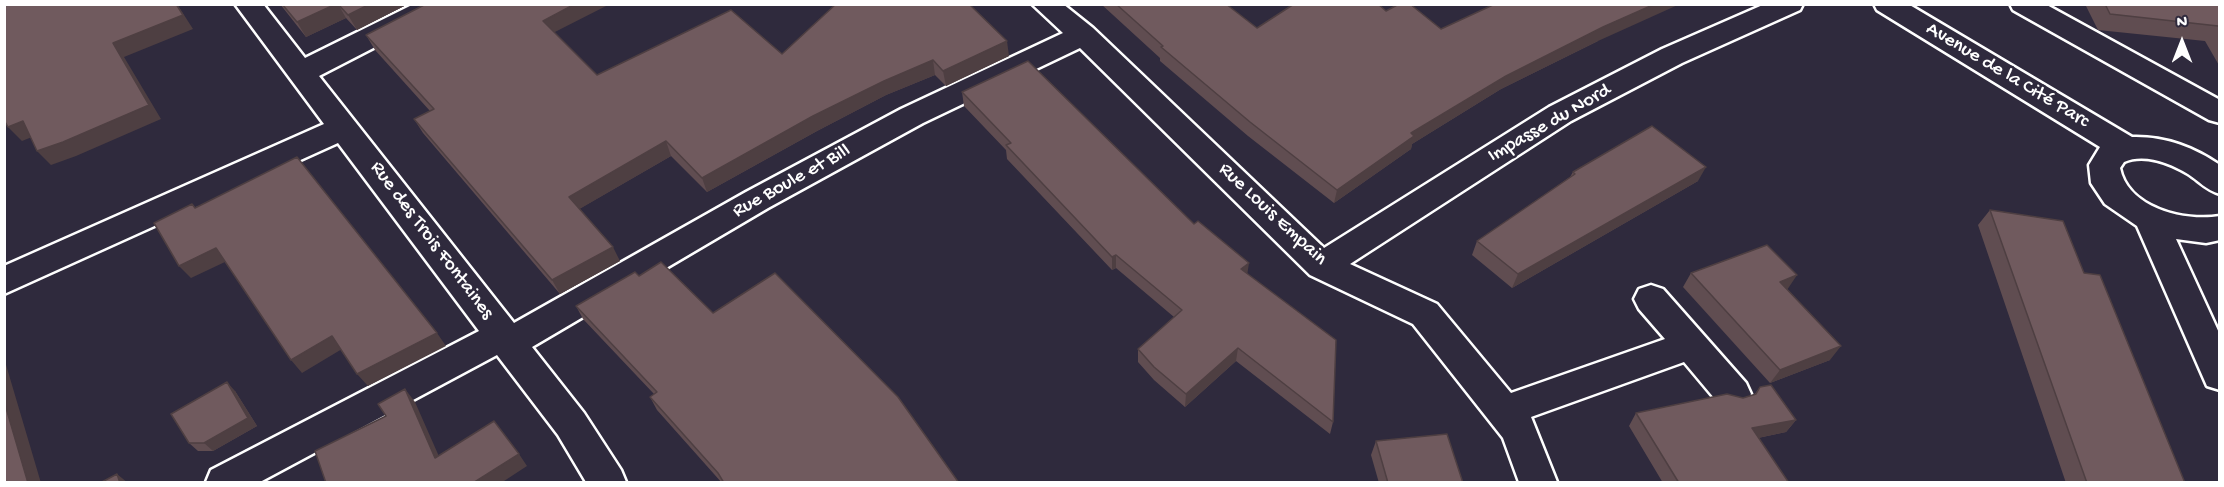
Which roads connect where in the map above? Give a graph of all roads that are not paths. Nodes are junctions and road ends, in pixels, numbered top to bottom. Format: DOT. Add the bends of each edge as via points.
graph roads {
  1 [pos="248,4"];
  2 [pos="437,4"];
  3 [pos="1045,4"];
  4 [pos="1790,4"];
  5 [pos="1887,4"];
  6 [pos="2023,4"];
  7 [pos="1083,35"];
  8 [pos="302,72"];
  9 [pos="2220,113"];
  10 [pos="344,128"];
  11 [pos="2126,148"];
  12 [pos="2220,183"];
  13 [pos="2150,219"];
  14 [pos="2220,228"];
  15 [pos="1322,266"];
  16 [pos="4,281"];
  17 [pos="1651,299"];
  18 [pos="506,339"];
  19 [pos="1691,345"];
  20 [pos="2220,375"];
  21 [pos="1733,394"];
  22 [pos="1504,411"];
  23 [pos="225,483"];
  24 [pos="607,483"];
  25 [pos="1538,483"];
  1 -- 8 [label="street, Rue des Trois Fontaines"];
  2 -- 8 [label="street"];
  3 -- 7 [label="street, Rue Louis Empain"];
  4 -- 15 [label="street, Impasse du Nord" via="1672,56 1560,114"];
  5 -- 11 [label="street, Avenue de la Cité Parc"];
  6 -- 9 [label="street"];
  7 -- 15 [label="street, Rue Louis Empain"];
  7 -- 18 [label="street, Rue Boule et Bill" via="912,116"];
  8 -- 10 [label="street, Rue des Trois Fontaines"];
  10 -- 16 [label="street"];
  10 -- 18 [label="street, Rue des Trois Fontaines"];
  11 -- 12 [label="street" via="2161,150 2181,157"];
  11 -- 13 [label="street" via="2106,160 2108,183 2117,196"];
  13 -- 14 [label="street" via="2194,231"];
  13 -- 20 [label="street"];
  15 -- 22 [label="street, Rue Louis Empain" via="1425,314"];
  17 -- 19 [label="street"];
  18 -- 23 [label="street, Rue Boule et Bill"];
  18 -- 24 [label="street, Rue des Trois Fontaines" via="571,424"];
  19 -- 21 [label="street"];
  19 -- 22 [label="street"];
  22 -- 25 [label="street, Rue Louis Empain" via="1519,430"];
}
